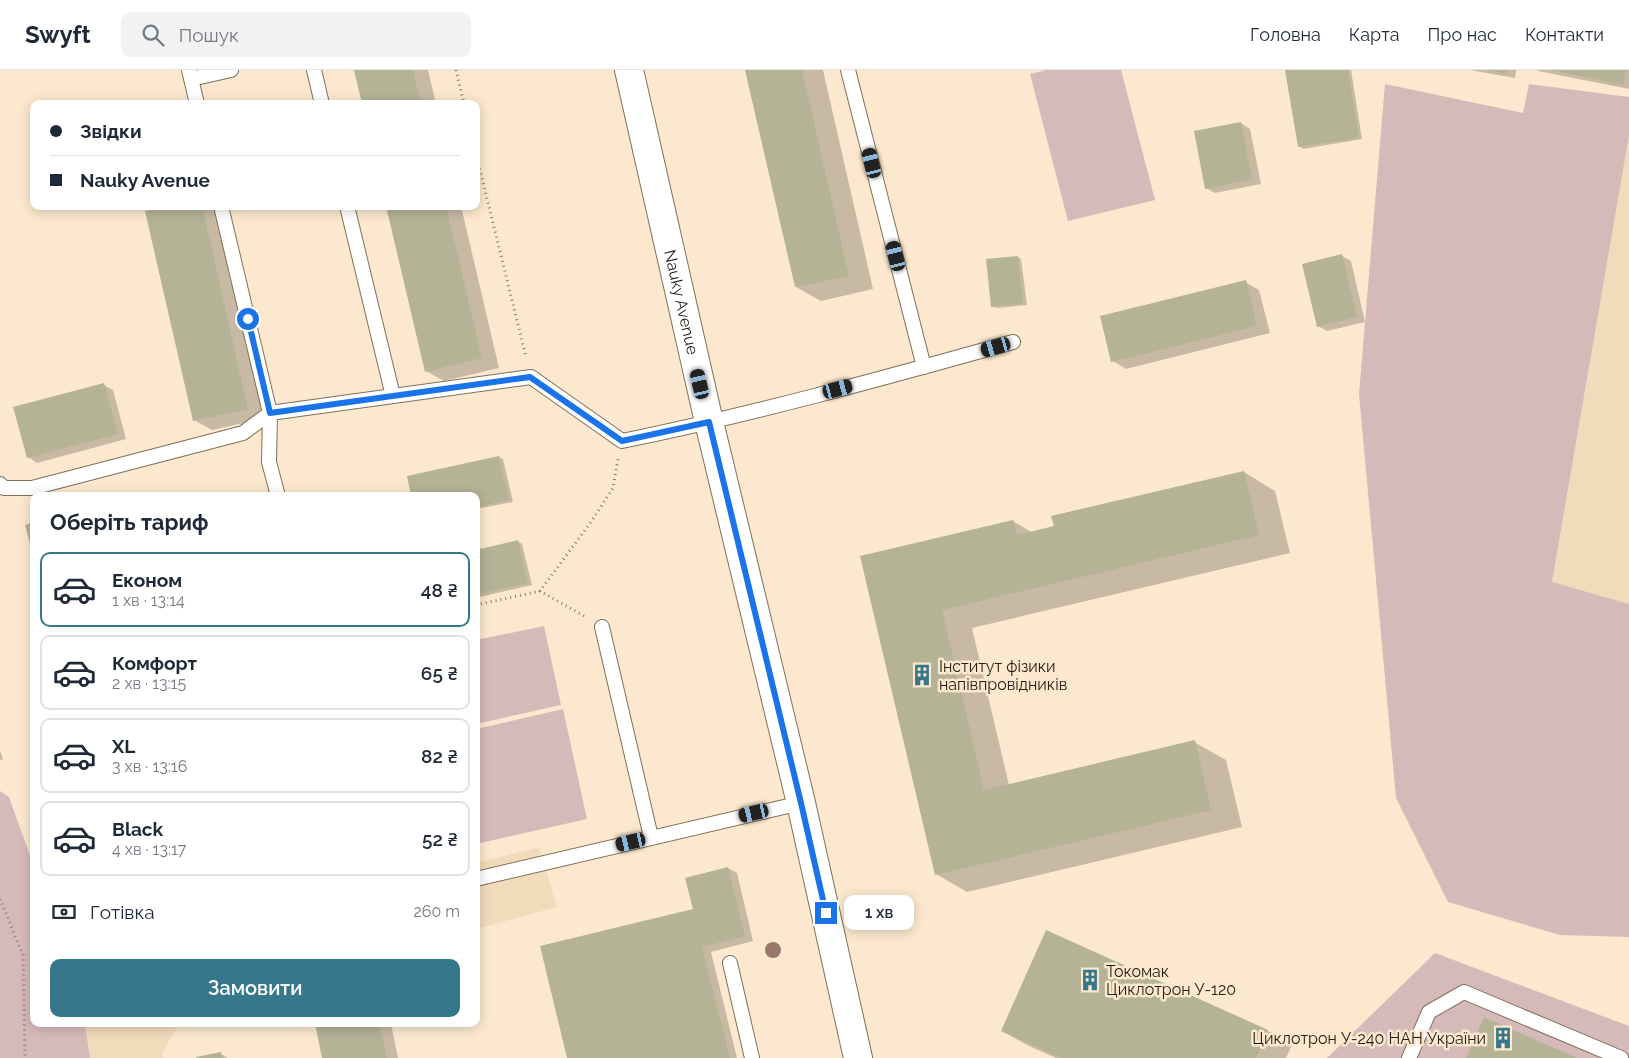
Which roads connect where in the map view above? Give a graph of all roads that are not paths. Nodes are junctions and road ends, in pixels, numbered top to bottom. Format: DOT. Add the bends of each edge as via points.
graph roads {
  1 [pos="231,70"];
  2 [pos="314,70"];
  3 [pos="629,70"];
  4 [pos="848,70"];
  5 [pos="190,75"];
  6 [pos="195,100"];
  7 [pos="321,100"];
  8 [pos="222,210"];
  9 [pos="348,210"];
  10 [pos="1013,342"];
  11 [pos="924,367"];
  12 [pos="393,396"];
  13 [pos="270,413"];
  14 [pos="709,422"];
  15 [pos="0,484"];
  16 [pos="277,492"];
  17 [pos="602,627"];
  18 [pos="801,803"];
  19 [pos="650,837"];
  20 [pos="480,878"];
  21 [pos="730,963"];
  22 [pos="752,1058"];
  23 [pos="858,1058"];
  24 [pos="1409,1058"];
  25 [pos="1621,1058"];
  1 -- 5 [label="lane"];
  2 -- 7 [label="lane"];
  3 -- 14 [label="main road, Nauky Avenue"];
  4 -- 11 [label="lane"];
  5 -- 6 [label="lane"];
  8 -- 13 [label="lane"];
  9 -- 12 [label="lane"];
  10 -- 11 [label="lane"];
  11 -- 14 [label="lane"];
  12 -- 13 [label="lane"];
  12 -- 14 [label="lane" via="530,377 622,441"];
  13 -- 15 [label="lane" via="243,433 32,488 4,488"];
  13 -- 16 [label="lane" via="269,462"];
  14 -- 18 [label="main road, Nauky Avenue"];
  17 -- 19 [label="lane"];
  18 -- 19 [label="lane"];
  18 -- 23 [label="main road, Nauky Avenue"];
  19 -- 20 [label="lane"];
  21 -- 22 [label="lane"];
  24 -- 25 [label="lane" via="1429,1012 1464,992"];
}
